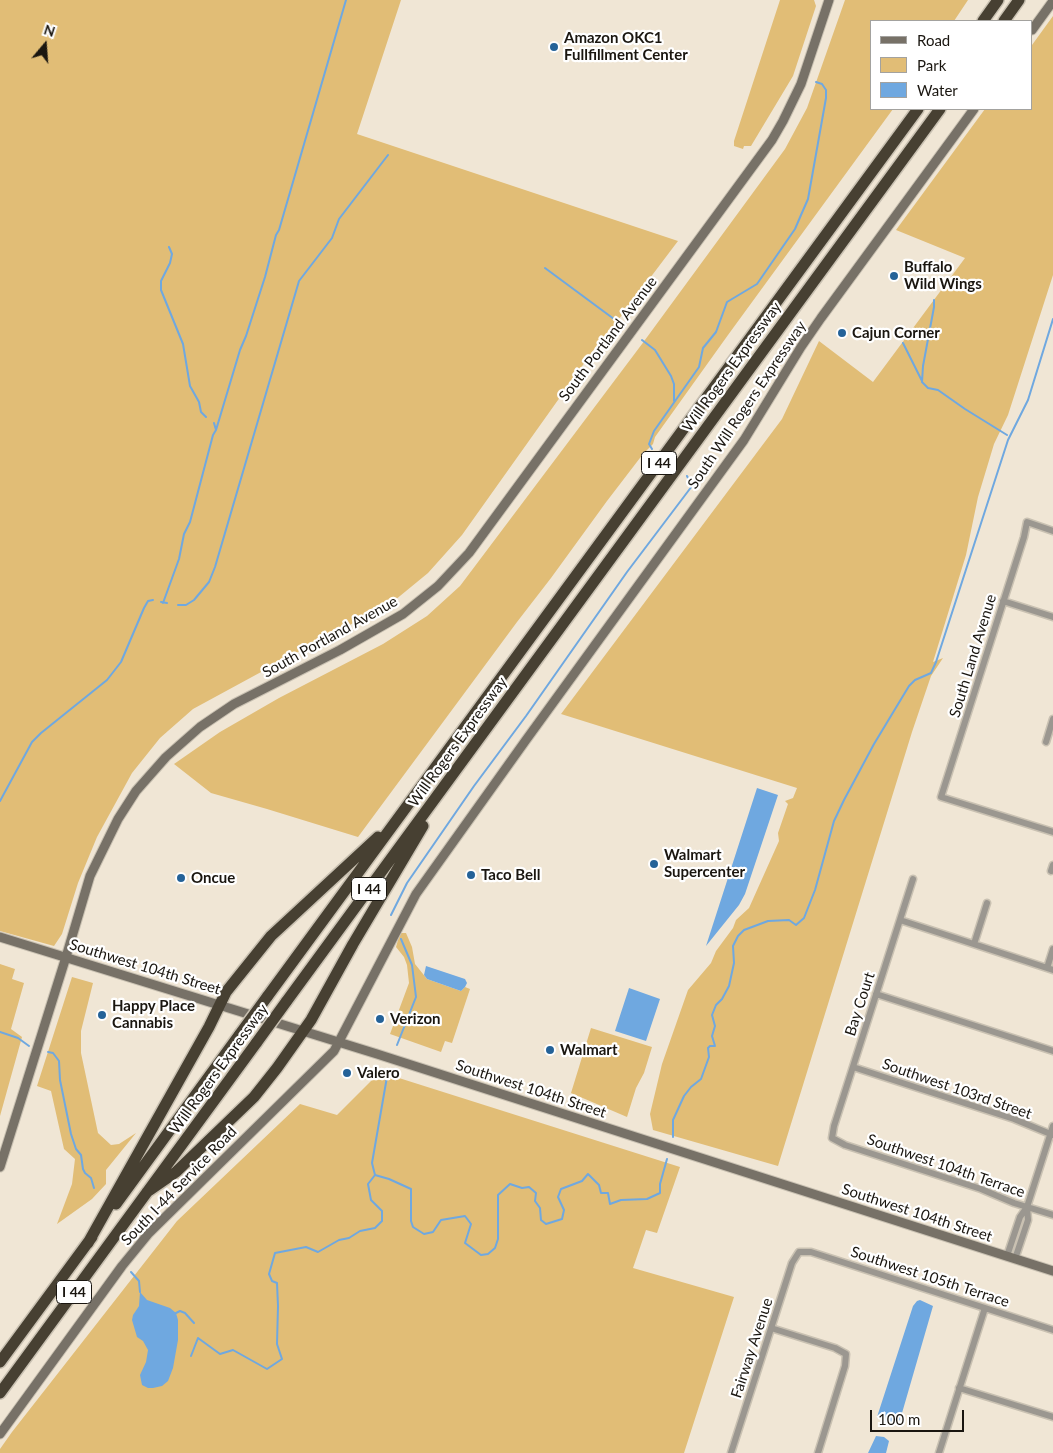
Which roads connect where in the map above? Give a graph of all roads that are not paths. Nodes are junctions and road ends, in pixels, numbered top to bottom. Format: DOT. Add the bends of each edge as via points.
graph roads {
  1 [pos="829,0"];
  2 [pos="1019,0"];
  3 [pos="1053,1"];
  4 [pos="995,3"];
  5 [pos="984,20"];
  6 [pos="1005,20"];
  7 [pos="1033,29"];
  8 [pos="917,110"];
  9 [pos="939,110"];
  10 [pos="973,110"];
  11 [pos="1053,530"];
  12 [pos="1003,601"];
  13 [pos="1053,617"];
  14 [pos="1053,719"];
  15 [pos="1046,742"];
  16 [pos="451,777"];
  17 [pos="399,817"];
  18 [pos="1053,832"];
  19 [pos="914,879"];
  20 [pos="987,903"];
  21 [pos="900,920"];
  22 [pos="0,937"];
  23 [pos="974,944"];
  24 [pos="1053,949"];
  25 [pos="66,957"];
  26 [pos="1050,969"];
  27 [pos="876,994"];
  28 [pos="220,1004"];
  29 [pos="304,1031"];
  30 [pos="338,1042"];
  31 [pos="1053,1051"];
  32 [pos="853,1067"];
  33 [pos="1053,1126"];
  34 [pos="1052,1135"];
  35 [pos="832,1138"];
  36 [pos="0,1167"];
  37 [pos="148,1192"];
  38 [pos="1027,1207"];
  39 [pos="1053,1215"];
  40 [pos="88,1242"];
  41 [pos="799,1252"];
  42 [pos="1011,1257"];
  43 [pos="1053,1271"];
  44 [pos="985,1308"];
  45 [pos="771,1328"];
  46 [pos="1053,1330"];
  47 [pos="0,1362"];
  48 [pos="959,1388"];
  49 [pos="0,1393"];
  50 [pos="1053,1418"];
  51 [pos="0,1434"];
  52 [pos="731,1453"];
  53 [pos="818,1453"];
  54 [pos="939,1453"];
  1 -- 25 [label="main road, South Portland Avenue" via="801,84 772,140 469,553 438,586 403,614 234,704 200,727 166,757 136,791 104,846 90,876"];
  2 -- 6 [label="highway"];
  3 -- 7 [label="main road"];
  4 -- 5 [label="highway"];
  8 -- 17 [label="highway, Will Rogers Expressway / I 44"];
  9 -- 16 [label="highway, Will Rogers Expressway / I 44"];
  10 -- 30 [label="main road, South Will Rogers Expressway" via="821,318 744,440 416,894"];
  11 -- 12 [label="street, South Land Avenue" via="1027,522"];
  12 -- 13 [label="street"];
  12 -- 18 [label="street, South Land Avenue" via="941,797"];
  14 -- 15 [label="street"];
  16 -- 29 [label="highway"];
  16 -- 37 [label="highway, Will Rogers Expressway / I 44, bridge"];
  17 -- 28 [label="highway" via="271,936"];
  17 -- 40 [label="highway, Will Rogers Expressway / I 44, bridge"];
  19 -- 21 [label="street, Bay Court"];
  20 -- 23 [label="street"];
  21 -- 23 [label="street"];
  21 -- 27 [label="street, Bay Court"];
  22 -- 25 [label="main road, Southwest 104th Street"];
  23 -- 26 [label="street"];
  24 -- 26 [label="street"];
  25 -- 28 [label="main road, Southwest 104th Street"];
  25 -- 36 [label="main road, South Portland Avenue"];
  27 -- 31 [label="street"];
  27 -- 32 [label="street, Bay Court"];
  28 -- 29 [label="main road, Southwest 104th Street"];
  28 -- 40 [label="highway"];
  29 -- 30 [label="main road, Southwest 104th Street"];
  29 -- 37 [label="highway" via="254,1097 176,1172"];
  30 -- 42 [label="main road, Southwest 104th Street"];
  30 -- 51 [label="main road, South I-44 Service Road" via="334,1051 149,1233"];
  32 -- 34 [label="street, Southwest 103rd Street" via="1014,1119"];
  32 -- 35 [label="street, Bay Court"];
  33 -- 34 [label="street"];
  34 -- 38 [label="street"];
  35 -- 38 [label="street, Southwest 104th Terrace"];
  37 -- 49 [label="highway, Will Rogers Expressway / I 44"];
  38 -- 39 [label="street, Southwest 104th Terrace"];
  38 -- 42 [label="street" via="1020,1217"];
  40 -- 47 [label="highway, Will Rogers Expressway / I 44"];
  41 -- 44 [label="street, Southwest 105th Terrace" via="811,1252"];
  41 -- 45 [label="street, Fairway Avenue" via="792,1263"];
  42 -- 43 [label="main road, Southwest 104th Street"];
  44 -- 46 [label="street, Southwest 105th Terrace"];
  44 -- 48 [label="street"];
  45 -- 52 [label="street, Fairway Avenue"];
  45 -- 53 [label="street" via="846,1354"];
  48 -- 50 [label="street"];
  48 -- 54 [label="street"];
}
